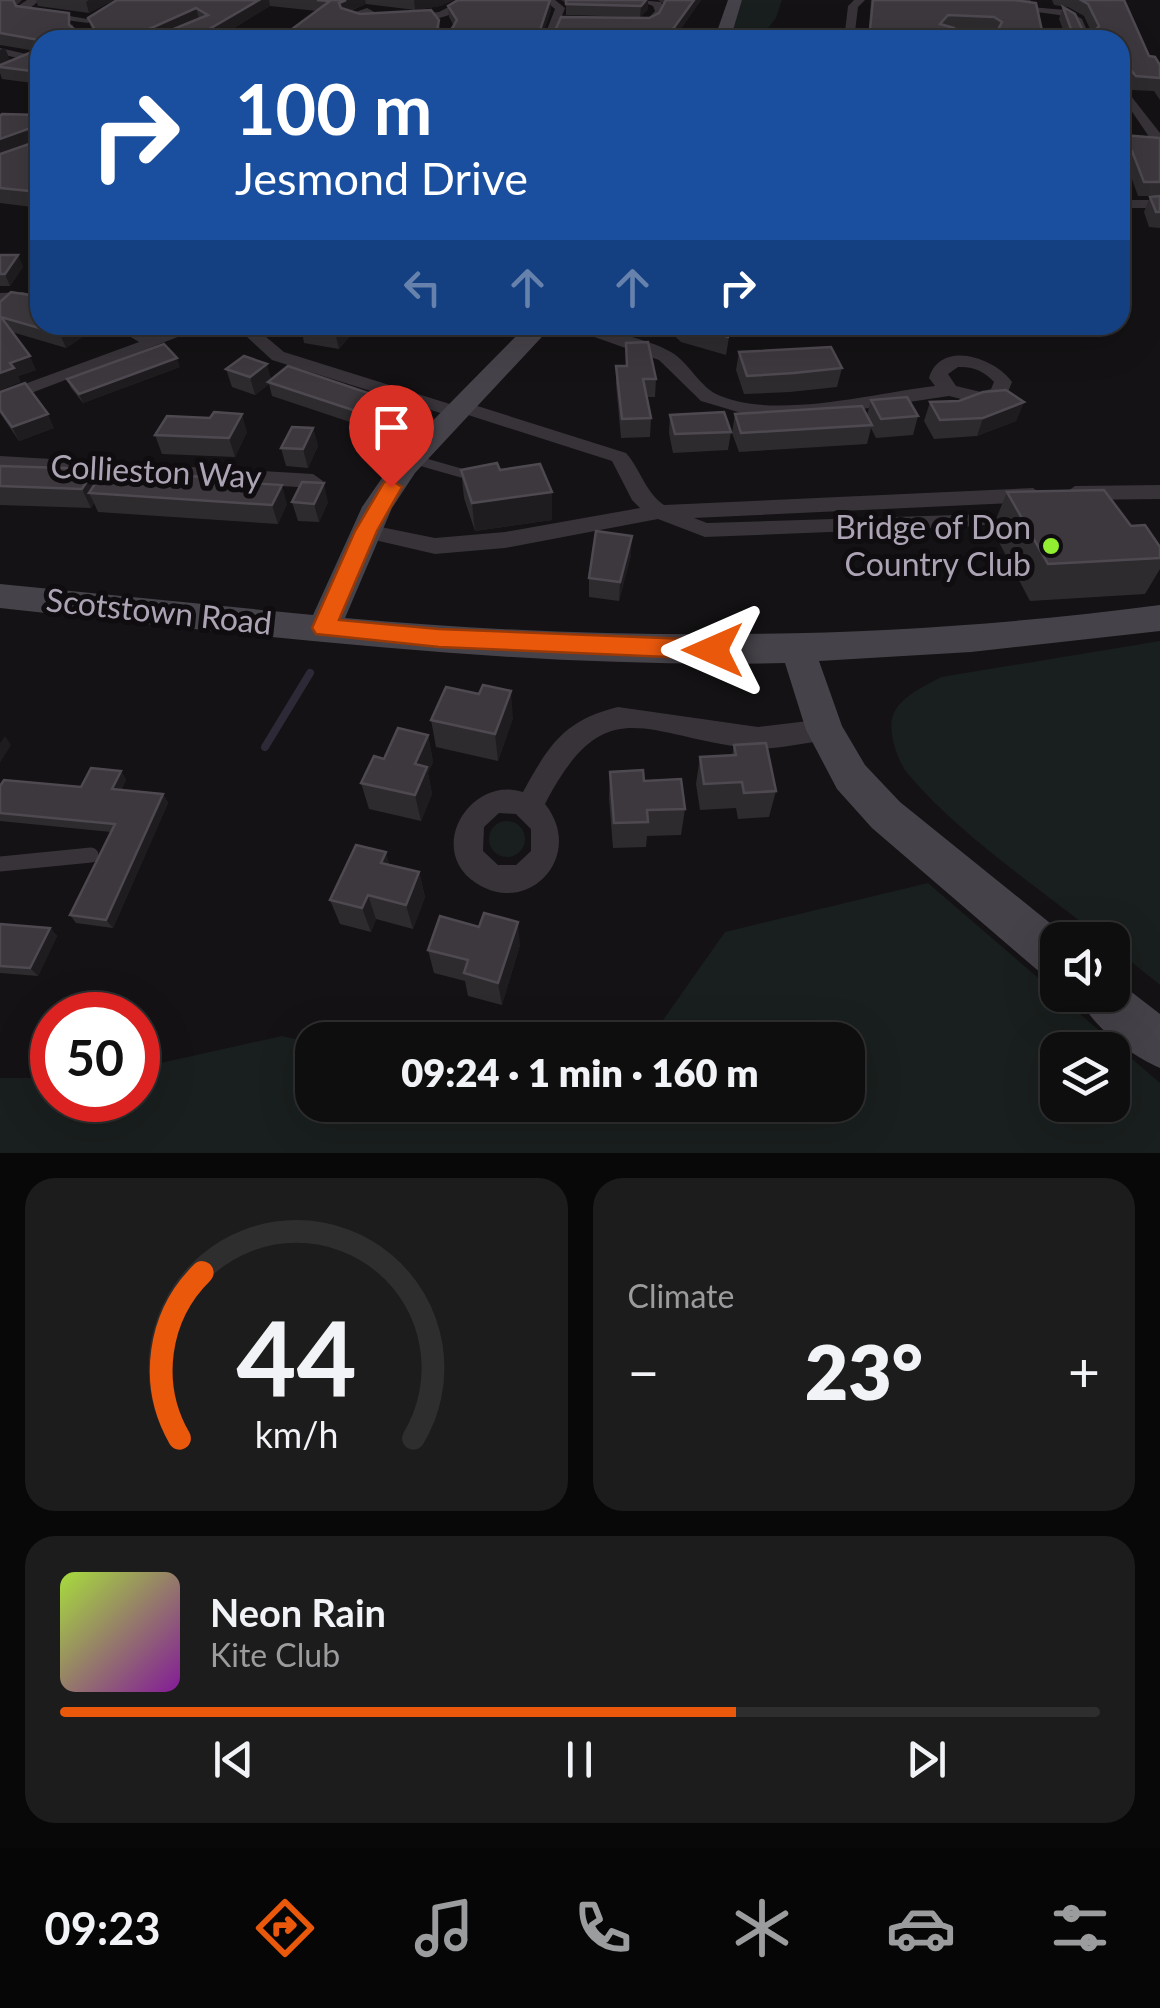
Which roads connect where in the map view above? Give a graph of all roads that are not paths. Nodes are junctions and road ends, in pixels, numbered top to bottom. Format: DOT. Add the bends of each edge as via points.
graph roads {
  1 [pos="35,0"];
  2 [pos="468,0"];
  3 [pos="554,0"];
  4 [pos="643,0"];
  5 [pos="735,0"];
  6 [pos="860,0"];
  7 [pos="954,0"];
  8 [pos="102,14"];
  9 [pos="377,16"];
  10 [pos="88,20"];
  11 [pos="555,22"];
  12 [pos="572,22"];
  13 [pos="616,26"];
  14 [pos="80,30"];
  15 [pos="552,30"];
  16 [pos="725,30"];
  17 [pos="849,30"];
  18 [pos="1082,30"];
  19 [pos="0,50"];
  20 [pos="30,55"];
  21 [pos="30,58"];
  22 [pos="13,66"];
  23 [pos="1130,100"];
  24 [pos="1140,141"];
  25 [pos="1160,141"];
  26 [pos="1130,204"];
  27 [pos="1160,204"];
  28 [pos="0,298"];
  29 [pos="30,301"];
  30 [pos="142,335"];
  31 [pos="174,335"];
  32 [pos="254,335"];
  33 [pos="531,335"];
  34 [pos="600,335"];
  35 [pos="152,343"];
  36 [pos="950,390"];
  37 [pos="0,399"];
  38 [pos="459,409"];
  39 [pos="412,460"];
  40 [pos="0,462"];
  41 [pos="487,480"];
  42 [pos="312,481"];
  43 [pos="1160,492"];
  44 [pos="660,512"];
  45 [pos="989,519"];
  46 [pos="366,531"];
  47 [pos="0,596"];
  48 [pos="1160,618"];
  49 [pos="324,628"];
  50 [pos="798,650"];
  51 [pos="825,730"];
  52 [pos="530,808"];
  53 [pos="91,855"];
  54 [pos="0,864"];
  55 [pos="1040,943"];
  56 [pos="1121,1012"];
  57 [pos="1160,1044"];
  1 -- 10 [label="street" via="23,6 25,12"];
  2 -- 9 [label="street" via="442,21"];
  3 -- 11 [label="street" via="560,8"];
  4 -- 13 [label="street" via="660,7 651,21"];
  5 -- 16 [label="street"];
  6 -- 17 [label="street" via="852,6"];
  7 -- 18 [label="street" via="1062,12"];
  8 -- 10 [label="street"];
  10 -- 14 [label="street"];
  11 -- 12 [label="street"];
  11 -- 15 [label="street"];
  19 -- 20 [label="street"];
  21 -- 22 [label="street"];
  23 -- 25 [label="street"];
  24 -- 25 [label="street"];
  26 -- 27 [label="street"];
  28 -- 29 [label="street"];
  30 -- 35 [label="street"];
  31 -- 35 [label="street"];
  32 -- 38 [label="street" via="278,356"];
  33 -- 38 [label="street"];
  34 -- 36 [label="street" via="665,356 708,396 758,412 809,412"];
  35 -- 37 [label="street"];
  38 -- 39 [label="street"];
  38 -- 44 [label="street" via="619,457 642,500"];
  39 -- 41 [label="lane"];
  39 -- 46 [label="street"];
  40 -- 42 [label="street, Collieston Way"];
  43 -- 44 [label="street"];
  44 -- 45 [label="street" via="713,530"];
  44 -- 46 [label="street" via="435,546"];
  46 -- 49 [label="street"];
  47 -- 49 [label="street, Scotstown Road"];
  48 -- 50 [label="street, Scotstown Road" via="1057,633"];
  49 -- 50 [label="street, Scotstown Road" via="652,650"];
  50 -- 51 [label="street"];
  51 -- 52 [label="street" via="749,738 632,715 601,720 576,732 550,763"];
  51 -- 55 [label="street" via="851,777 886,815"];
  53 -- 54 [label="lane"];
  56 -- 57 [label="street"];
}
